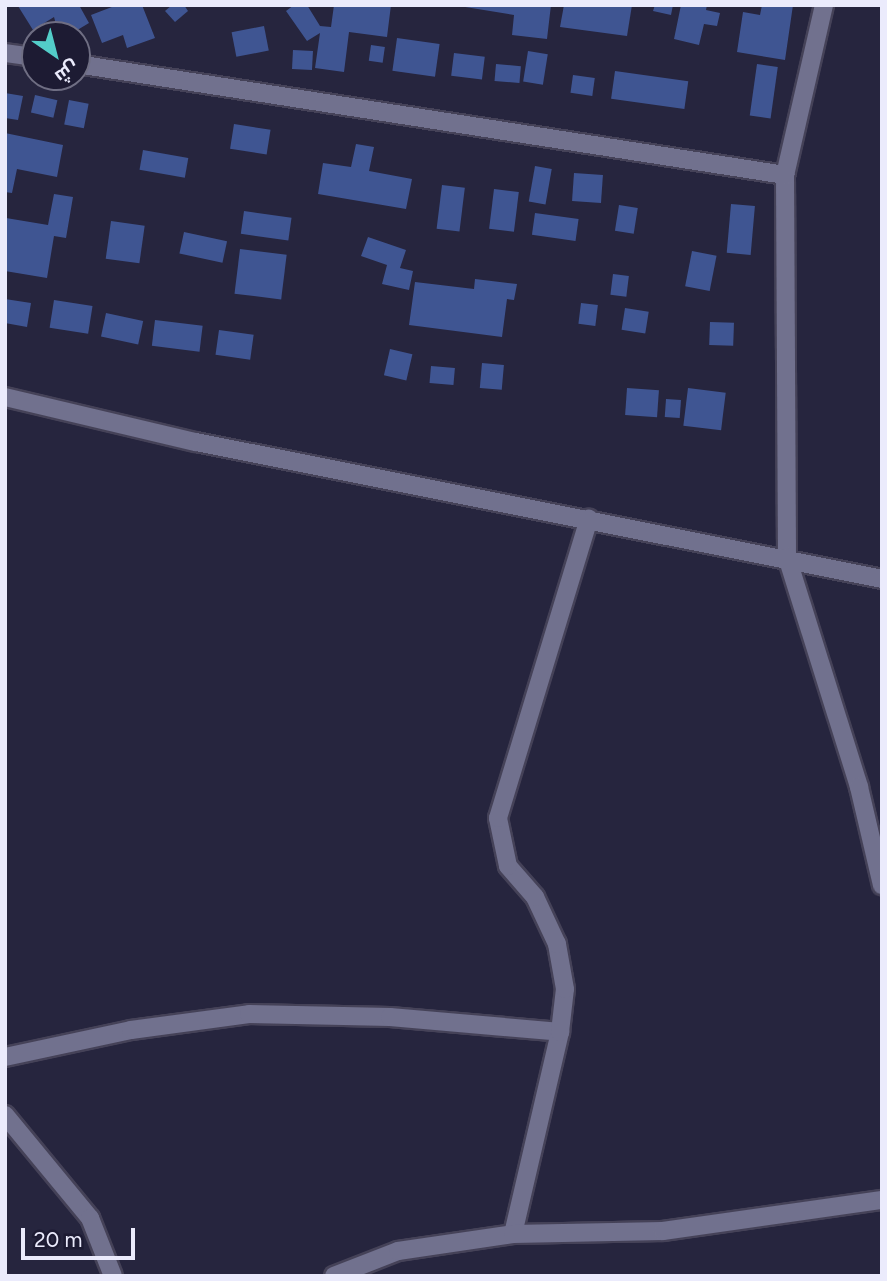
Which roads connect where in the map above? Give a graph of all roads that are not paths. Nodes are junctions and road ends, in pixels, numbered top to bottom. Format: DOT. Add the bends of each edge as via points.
graph roads {
  1 [pos="824,5"];
  2 [pos="91,66"];
  3 [pos="786,175"];
  4 [pos="5,397"];
  5 [pos="589,519"];
  6 [pos="787,557"];
  7 [pos="882,579"];
  8 [pos="882,885"];
  9 [pos="560,1031"];
  10 [pos="5,1057"];
  11 [pos="5,1115"];
  12 [pos="882,1199"];
  13 [pos="513,1234"];
  14 [pos="113,1276"];
  15 [pos="334,1276"];
  1 -- 3 [label="street"];
  2 -- 3 [label="street"];
  3 -- 6 [label="street"];
  4 -- 5 [label="street" via="196,442"];
  5 -- 6 [label="street"];
  5 -- 9 [label="street" via="498,818 508,866 535,897 557,944 565,989"];
  6 -- 7 [label="street"];
  6 -- 8 [label="street" via="859,787"];
  9 -- 10 [label="street" via="390,1017 249,1014 131,1030"];
  9 -- 13 [label="street"];
  11 -- 14 [label="street" via="90,1218"];
  12 -- 13 [label="street" via="663,1231"];
  13 -- 15 [label="street" via="398,1251"];
}
